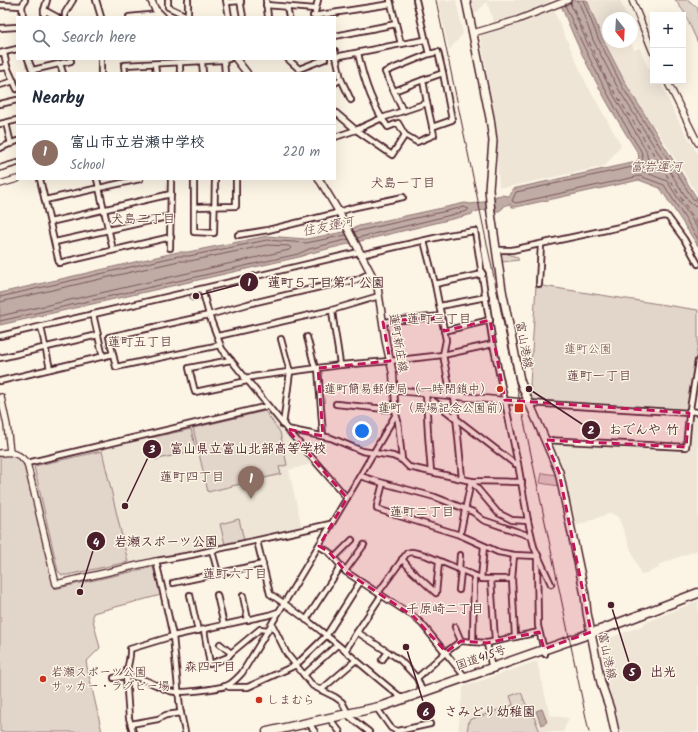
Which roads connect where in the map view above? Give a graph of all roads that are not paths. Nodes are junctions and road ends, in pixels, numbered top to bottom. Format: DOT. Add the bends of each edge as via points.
graph roads {
  1 [pos="25,0"];
  2 [pos="47,0"];
  3 [pos="73,0"];
  4 [pos="96,0"];
  5 [pos="151,0"];
  6 [pos="168,0"];
  7 [pos="188,0"];
  8 [pos="241,0"];
  9 [pos="318,0"];
  10 [pos="416,0"];
  11 [pos="466,0"];
  12 [pos="568,0"];
  13 [pos="632,0"];
  14 [pos="227,1"];
  15 [pos="266,2"];
  16 [pos="391,2"];
  17 [pos="0,5"];
  18 [pos="22,6"];
  19 [pos="287,7"];
  20 [pos="315,9"];
  21 [pos="44,10"];
  22 [pos="23,16"];
  23 [pos="44,16"];
  24 [pos="55,16"];
  25 [pos="65,16"];
  26 [pos="101,16"];
  27 [pos="161,16"];
  28 [pos="186,16"];
  29 [pos="229,16"];
  30 [pos="243,16"];
  31 [pos="268,16"];
  32 [pos="289,16"];
  33 [pos="313,16"];
  34 [pos="396,24"];
  35 [pos="16,27"];
  36 [pos="0,28"];
  37 [pos="473,33"];
  38 [pos="336,36"];
  39 [pos="425,40"];
  40 [pos="402,44"];
  41 [pos="651,48"];
  42 [pos="16,49"];
  43 [pos="2,53"];
  44 [pos="358,53"];
  45 [pos="429,54"];
  46 [pos="336,57"];
  47 [pos="28,60"];
  48 [pos="101,60"];
  49 [pos="127,60"];
  50 [pos="227,60"];
  51 [pos="238,60"];
  52 [pos="289,60"];
  53 [pos="322,60"];
  54 [pos="71,61"];
  55 [pos="153,62"];
  56 [pos="202,62"];
  57 [pos="180,63"];
  58 [pos="60,64"];
  59 [pos="127,65"];
  60 [pos="7,66"];
  61 [pos="0,68"];
  62 [pos="33,72"];
  63 [pos="63,72"];
  64 [pos="101,72"];
  65 [pos="125,72"];
  66 [pos="156,72"];
  67 [pos="180,72"];
  68 [pos="203,72"];
  69 [pos="225,72"];
  70 [pos="246,72"];
  71 [pos="443,73"];
  72 [pos="341,79"];
  73 [pos="423,80"];
  74 [pos="14,81"];
  75 [pos="336,82"];
  76 [pos="668,84"];
  77 [pos="0,85"];
  78 [pos="16,86"];
  79 [pos="394,91"];
  80 [pos="16,100"];
  81 [pos="351,100"];
  82 [pos="427,103"];
  83 [pos="0,104"];
  84 [pos="403,111"];
  85 [pos="336,113"];
  86 [pos="382,118"];
  87 [pos="16,120"];
  88 [pos="6,123"];
  89 [pos="0,124"];
  90 [pos="432,127"];
  91 [pos="356,130"];
  92 [pos="405,135"];
  93 [pos="336,137"];
  94 [pos="16,142"];
  95 [pos="698,143"];
  96 [pos="11,144"];
  97 [pos="0,148"];
  98 [pos="16,163"];
  99 [pos="0,167"];
  100 [pos="16,179"];
  101 [pos="42,180"];
  102 [pos="97,180"];
  103 [pos="135,180"];
  104 [pos="171,180"];
  105 [pos="194,180"];
  106 [pos="215,180"];
  107 [pos="236,180"];
  108 [pos="320,180"];
  109 [pos="0,184"];
  110 [pos="99,188"];
  111 [pos="171,194"];
  112 [pos="403,197"];
  113 [pos="45,200"];
  114 [pos="194,207"];
  115 [pos="215,208"];
  116 [pos="104,209"];
  117 [pos="339,212"];
  118 [pos="171,216"];
  119 [pos="50,222"];
  120 [pos="108,230"];
  121 [pos="238,235"];
  122 [pos="171,237"];
  123 [pos="424,241"];
  124 [pos="55,242"];
  125 [pos="541,244"];
  126 [pos="170,248"];
  127 [pos="113,250"];
  128 [pos="496,250"];
  129 [pos="359,252"];
  130 [pos="698,264"];
  131 [pos="370,273"];
  132 [pos="483,274"];
  133 [pos="435,284"];
  134 [pos="539,284"];
  135 [pos="202,289"];
  136 [pos="379,296"];
  137 [pos="486,297"];
  138 [pos="440,306"];
  139 [pos="332,310"];
  140 [pos="93,314"];
  141 [pos="209,315"];
  142 [pos="441,316"];
  143 [pos="490,320"];
  144 [pos="384,322"];
  145 [pos="41,326"];
  146 [pos="444,331"];
  147 [pos="98,335"];
  148 [pos="0,336"];
  149 [pos="218,336"];
  150 [pos="307,337"];
  151 [pos="281,339"];
  152 [pos="494,344"];
  153 [pos="220,346"];
  154 [pos="45,348"];
  155 [pos="113,354"];
  156 [pos="443,355"];
  157 [pos="103,357"];
  158 [pos="0,358"];
  159 [pos="230,360"];
  160 [pos="390,361"];
  161 [pos="698,361"];
  162 [pos="340,365"];
  163 [pos="316,368"];
  164 [pos="50,369"];
  165 [pos="290,372"];
  166 [pos="246,379"];
  167 [pos="0,381"];
  168 [pos="394,390"];
  169 [pos="426,393"];
  170 [pos="0,395"];
  171 [pos="453,395"];
  172 [pos="432,400"];
  173 [pos="505,400"];
  174 [pos="529,403"];
  175 [pos="336,404"];
  176 [pos="268,406"];
  177 [pos="395,412"];
  178 [pos="689,412"];
  179 [pos="698,412"];
  180 [pos="456,419"];
  181 [pos="283,424"];
  182 [pos="287,429"];
  183 [pos="323,436"];
  184 [pos="545,440"];
  185 [pos="10,452"];
  186 [pos="374,452"];
  187 [pos="0,453"];
  188 [pos="402,460"];
  189 [pos="27,463"];
  190 [pos="518,464"];
  191 [pos="431,472"];
  192 [pos="360,476"];
  193 [pos="462,478"];
  194 [pos="471,481"];
  195 [pos="522,482"];
  196 [pos="383,483"];
  197 [pos="347,498"];
  198 [pos="466,509"];
  199 [pos="528,521"];
  200 [pos="330,524"];
  201 [pos="460,535"];
  202 [pos="531,535"];
  203 [pos="352,540"];
  204 [pos="257,541"];
  205 [pos="364,545"];
  206 [pos="318,546"];
  207 [pos="484,546"];
  208 [pos="212,551"];
  209 [pos="460,555"];
  210 [pos="514,555"];
  211 [pos="538,556"];
  212 [pos="334,558"];
  213 [pos="402,559"];
  214 [pos="156,562"];
  215 [pos="440,562"];
  216 [pos="263,564"];
  217 [pos="341,566"];
  218 [pos="345,571"];
  219 [pos="460,571"];
  220 [pos="218,573"];
  221 [pos="474,576"];
  222 [pos="481,579"];
  223 [pos="490,579"];
  224 [pos="512,579"];
  225 [pos="360,582"];
  226 [pos="173,583"];
  227 [pos="551,584"];
  228 [pos="459,590"];
  229 [pos="698,593"];
  230 [pos="217,594"];
  231 [pos="380,594"];
  232 [pos="190,595"];
  233 [pos="243,596"];
  234 [pos="698,598"];
  235 [pos="284,603"];
  236 [pos="278,612"];
  237 [pos="248,620"];
  238 [pos="306,620"];
  239 [pos="272,624"];
  240 [pos="224,625"];
  241 [pos="455,627"];
  242 [pos="204,630"];
  243 [pos="268,630"];
  244 [pos="198,631"];
  245 [pos="357,632"];
  246 [pos="538,632"];
  247 [pos="592,635"];
  248 [pos="173,636"];
  249 [pos="326,636"];
  250 [pos="515,637"];
  251 [pos="461,641"];
  252 [pos="495,641"];
  253 [pos="473,642"];
  254 [pos="487,643"];
  255 [pos="220,644"];
  256 [pos="337,645"];
  257 [pos="345,651"];
  258 [pos="388,652"];
  259 [pos="446,652"];
  260 [pos="544,652"];
  261 [pos="230,653"];
  262 [pos="356,660"];
  263 [pos="382,660"];
  264 [pos="296,665"];
  265 [pos="492,670"];
  266 [pos="304,675"];
  267 [pos="126,676"];
  268 [pos="114,678"];
  269 [pos="416,678"];
  270 [pos="467,678"];
  271 [pos="227,686"];
  272 [pos="321,690"];
  273 [pos="179,692"];
  274 [pos="423,693"];
  275 [pos="404,700"];
  276 [pos="377,709"];
  277 [pos="181,713"];
  278 [pos="350,715"];
  279 [pos="330,720"];
  280 [pos="131,724"];
  281 [pos="430,724"];
  282 [pos="311,727"];
  283 [pos="133,732"];
  284 [pos="186,732"];
  285 [pos="267,732"];
  286 [pos="286,732"];
  287 [pos="340,732"];
  288 [pos="369,732"];
  289 [pos="398,732"];
  290 [pos="615,732"];
  1 -- 18 [label="street"];
  2 -- 21 [label="street"];
  3 -- 25 [label="street"];
  4 -- 26 [label="street"];
  5 -- 27 [label="main road"];
  6 -- 28 [label="street" via="168,8"];
  7 -- 28 [label="street"];
  8 -- 14 [label="street"];
  8 -- 30 [label="street"];
  9 -- 20 [label="street"];
  10 -- 39 [label="street"];
  11 -- 37 [label="main road, 富山港線"];
  12 -- 37 [label="street"];
  13 -- 41 [label="street"];
  14 -- 29 [label="street"];
  15 -- 19 [label="street"];
  15 -- 31 [label="street"];
  16 -- 33 [label="street"];
  16 -- 34 [label="street"];
  17 -- 18 [label="street"];
  18 -- 22 [label="street"];
  19 -- 20 [label="street"];
  19 -- 32 [label="street"];
  20 -- 33 [label="street"];
  21 -- 23 [label="street"];
  21 -- 24 [label="street"];
  34 -- 38 [label="street"];
  34 -- 40 [label="street"];
  35 -- 36 [label="street"];
  37 -- 128 [label="main road, 富山港線" via="492,129 490,198"];
  39 -- 40 [label="street"];
  39 -- 45 [label="street"];
  40 -- 44 [label="street"];
  42 -- 43 [label="street"];
  43 -- 60 [label="street"];
  44 -- 46 [label="street"];
  44 -- 86 [label="street" via="362,70"];
  45 -- 71 [label="street" via="438,52"];
  45 -- 79 [label="street" via="385,72"];
  46 -- 72 [label="street"];
  47 -- 62 [label="street"];
  48 -- 64 [label="street"];
  49 -- 59 [label="street"];
  50 -- 56 [label="street"];
  50 -- 69 [label="street"];
  51 -- 70 [label="main road"];
  52 -- 53 [label="street" via="299,69"];
  54 -- 58 [label="street"];
  55 -- 57 [label="street"];
  55 -- 59 [label="street"];
  55 -- 66 [label="street"];
  56 -- 57 [label="street"];
  56 -- 68 [label="street"];
  57 -- 67 [label="street"];
  58 -- 62 [label="street"];
  58 -- 63 [label="street"];
  59 -- 65 [label="street" via="124,66"];
  60 -- 61 [label="street"];
  60 -- 74 [label="street"];
  71 -- 73 [label="street"];
  71 -- 90 [label="street" via="452,120"];
  72 -- 75 [label="street"];
  72 -- 81 [label="street"];
  73 -- 79 [label="street"];
  73 -- 82 [label="street"];
  74 -- 77 [label="street"];
  74 -- 78 [label="street"];
  76 -- 95 [label="street"];
  79 -- 84 [label="street"];
  80 -- 83 [label="street"];
  82 -- 84 [label="street"];
  82 -- 90 [label="street"];
  84 -- 86 [label="street"];
  85 -- 91 [label="street"];
  86 -- 91 [label="street"];
  86 -- 92 [label="street" via="388,127 398,123"];
  87 -- 88 [label="street"];
  88 -- 89 [label="street"];
  88 -- 96 [label="street"];
  90 -- 92 [label="street" via="434,135 417,142"];
  91 -- 92 [label="street" via="392,155"];
  91 -- 93 [label="street"];
  94 -- 96 [label="street"];
  96 -- 97 [label="street"];
  98 -- 99 [label="street"];
  100 -- 109 [label="street"];
  101 -- 113 [label="street"];
  102 -- 110 [label="street"];
  103 -- 110 [label="street"];
  104 -- 111 [label="street"];
  105 -- 114 [label="street"];
  106 -- 115 [label="street"];
  107 -- 115 [label="street" via="236,206"];
  108 -- 117 [label="main road, 蓮町新庄線"];
  110 -- 113 [label="street"];
  110 -- 116 [label="street"];
  111 -- 116 [label="street"];
  111 -- 118 [label="street"];
  112 -- 117 [label="street"];
  113 -- 119 [label="street"];
  114 -- 115 [label="street"];
  114 -- 115 [label="street" via="194,232 214,233"];
  116 -- 119 [label="street"];
  116 -- 120 [label="street"];
  117 -- 121 [label="street"];
  117 -- 129 [label="main road, 蓮町新庄線"];
  118 -- 120 [label="street"];
  118 -- 122 [label="street"];
  119 -- 124 [label="street"];
  120 -- 124 [label="street"];
  120 -- 127 [label="street"];
  122 -- 126 [label="street"];
  122 -- 127 [label="street"];
  123 -- 129 [label="street"];
  123 -- 132 [label="street" via="475,231"];
  123 -- 133 [label="street"];
  124 -- 127 [label="street" via="59,263"];
  125 -- 128 [label="street" via="512,250"];
  125 -- 130 [label="street" via="664,216 668,217 676,228"];
  125 -- 134 [label="street"];
  128 -- 174 [label="main road, 富山港線" via="520,380"];
  129 -- 131 [label="main road, 蓮町新庄線"];
  129 -- 135 [label="street"];
  131 -- 136 [label="main road, 蓮町新庄線"];
  131 -- 141 [label="street" via="356,280 262,300"];
  132 -- 133 [label="street"];
  132 -- 137 [label="street"];
  133 -- 138 [label="street"];
  135 -- 140 [label="street"];
  135 -- 141 [label="street"];
  136 -- 139 [label="street"];
  136 -- 144 [label="main road, 蓮町新庄線"];
  137 -- 138 [label="street"];
  137 -- 143 [label="street"];
  138 -- 142 [label="street"];
  139 -- 149 [label="street"];
  139 -- 162 [label="street"];
  140 -- 145 [label="street"];
  140 -- 147 [label="street"];
  141 -- 149 [label="street"];
  141 -- 155 [label="street" via="109,337"];
  142 -- 144 [label="street"];
  142 -- 146 [label="street"];
  143 -- 146 [label="street"];
  143 -- 152 [label="street"];
  144 -- 160 [label="main road, 蓮町新庄線"];
  145 -- 148 [label="street"];
  145 -- 154 [label="street"];
  146 -- 156 [label="street" via="446,340"];
  147 -- 154 [label="street"];
  147 -- 157 [label="street"];
  149 -- 153 [label="street"];
  150 -- 163 [label="street"];
  151 -- 165 [label="street"];
  152 -- 156 [label="street"];
  152 -- 173 [label="street"];
  153 -- 155 [label="street" via="116,367"];
  153 -- 159 [label="street"];
  154 -- 158 [label="street"];
  154 -- 164 [label="street"];
  155 -- 157 [label="street"];
  156 -- 160 [label="street"];
  156 -- 171 [label="street"];
  157 -- 164 [label="street"];
  159 -- 166 [label="street"];
  159 -- 166 [label="street" via="189,368 195,392"];
  160 -- 162 [label="street"];
  160 -- 168 [label="main road, 蓮町新庄線" via="394,374"];
  161 -- 178 [label="street"];
  162 -- 163 [label="street"];
  163 -- 165 [label="street"];
  163 -- 183 [label="street"];
  164 -- 167 [label="street"];
  165 -- 166 [label="street"];
  165 -- 181 [label="street"];
  166 -- 176 [label="street"];
  168 -- 169 [label="main road, 蓮町新庄線"];
  168 -- 177 [label="street"];
  169 -- 171 [label="main road, 蓮町新庄線"];
  169 -- 191 [label="street"];
  170 -- 185 [label="street"];
  171 -- 173 [label="main road, 蓮町新庄線"];
  171 -- 180 [label="street"];
  172 -- 180 [label="street"];
  173 -- 174 [label="main road, 蓮町新庄線"];
  173 -- 190 [label="street"];
  174 -- 178 [label="street"];
  174 -- 184 [label="main road, 富山港線"];
  175 -- 177 [label="street"];
  176 -- 181 [label="street"];
  176 -- 189 [label="street"];
  177 -- 186 [label="street"];
  177 -- 188 [label="street"];
  178 -- 179 [label="street"];
  178 -- 184 [label="street" via="686,447"];
  180 -- 190 [label="street"];
  180 -- 193 [label="street"];
  181 -- 182 [label="street"];
  182 -- 183 [label="street"];
  182 -- 197 [label="street"];
  183 -- 186 [label="street" via="362,451"];
  184 -- 247 [label="main road, 富山港線" via="559,472"];
  185 -- 187 [label="street"];
  185 -- 189 [label="street" via="22,456"];
  186 -- 188 [label="street"];
  186 -- 192 [label="street"];
  188 -- 191 [label="street" via="410,467"];
  189 -- 214 [label="street" via="56,584"];
  190 -- 195 [label="street"];
  191 -- 193 [label="street"];
  192 -- 196 [label="street"];
  192 -- 197 [label="street"];
  193 -- 194 [label="street"];
  194 -- 195 [label="street"];
  194 -- 198 [label="street"];
  194 -- 199 [label="street" via="498,513 512,520"];
  195 -- 199 [label="street"];
  196 -- 198 [label="street" via="435,497"];
  196 -- 201 [label="street" via="378,509"];
  197 -- 200 [label="street"];
  198 -- 201 [label="street"];
  198 -- 202 [label="street" via="483,520"];
  199 -- 202 [label="street"];
  200 -- 204 [label="street"];
  200 -- 206 [label="street"];
  201 -- 207 [label="street"];
  202 -- 211 [label="street"];
  203 -- 212 [label="street"];
  204 -- 208 [label="street"];
  204 -- 216 [label="street"];
  205 -- 218 [label="street"];
  206 -- 212 [label="street" via="330,552"];
  206 -- 235 [label="street"];
  207 -- 210 [label="street"];
  207 -- 222 [label="street"];
  208 -- 214 [label="street"];
  208 -- 220 [label="street"];
  209 -- 219 [label="street"];
  210 -- 211 [label="street"];
  210 -- 224 [label="street"];
  211 -- 227 [label="street"];
  211 -- 246 [label="street"];
  212 -- 217 [label="street"];
  213 -- 215 [label="street" via="407,553 412,552"];
  213 -- 215 [label="street" via="436,593"];
  213 -- 231 [label="street"];
  214 -- 248 [label="street"];
  215 -- 219 [label="street"];
  216 -- 220 [label="street"];
  216 -- 235 [label="street" via="270,594"];
  217 -- 218 [label="street"];
  217 -- 238 [label="street"];
  218 -- 225 [label="street"];
  219 -- 221 [label="street"];
  219 -- 228 [label="street"];
  220 -- 226 [label="street"];
  221 -- 222 [label="street"];
  221 -- 253 [label="street"];
  222 -- 223 [label="street"];
  223 -- 224 [label="street"];
  223 -- 252 [label="street"];
  224 -- 250 [label="street"];
  225 -- 231 [label="street"];
  225 -- 249 [label="street"];
  229 -- 247 [label="highway, 国道415号"];
  230 -- 240 [label="street"];
  231 -- 245 [label="street"];
  231 -- 259 [label="street" via="413,616"];
  232 -- 244 [label="street"];
  233 -- 237 [label="street"];
  234 -- 247 [label="highway, 国道415号"];
  235 -- 236 [label="street"];
  235 -- 238 [label="street"];
  236 -- 237 [label="street"];
  236 -- 239 [label="street"];
  237 -- 240 [label="street"];
  238 -- 249 [label="street"];
  239 -- 243 [label="street"];
  239 -- 264 [label="street" via="287,654"];
  240 -- 242 [label="street"];
  241 -- 251 [label="street"];
  242 -- 244 [label="street"];
  242 -- 261 [label="street" via="210,664 228,657"];
  243 -- 261 [label="street" via="260,629"];
  243 -- 271 [label="street" via="242,673"];
  244 -- 248 [label="street"];
  245 -- 257 [label="street"];
  245 -- 258 [label="street"];
  246 -- 250 [label="street"];
  246 -- 260 [label="street"];
  247 -- 260 [label="highway, 国道415号"];
  247 -- 290 [label="main road, 富山港線" via="601,683"];
  248 -- 267 [label="street" via="130,649"];
  248 -- 273 [label="street"];
  249 -- 256 [label="street"];
  249 -- 264 [label="street"];
  250 -- 252 [label="street"];
  251 -- 253 [label="street"];
  251 -- 259 [label="street"];
  252 -- 254 [label="street"];
  253 -- 254 [label="street"];
  254 -- 265 [label="street"];
  255 -- 261 [label="street"];
  256 -- 257 [label="street"];
  256 -- 266 [label="street"];
  257 -- 262 [label="street"];
  258 -- 263 [label="street"];
  258 -- 269 [label="street" via="400,660"];
  259 -- 269 [label="street"];
  259 -- 270 [label="street"];
  260 -- 265 [label="highway, 国道415号"];
  262 -- 272 [label="street"];
  262 -- 275 [label="street"];
  264 -- 266 [label="street"];
  264 -- 271 [label="street" via="248,687"];
  265 -- 270 [label="highway, 国道415号"];
  266 -- 272 [label="street" via="313,686"];
  267 -- 268 [label="street"];
  267 -- 273 [label="street" via="135,676 172,692"];
  267 -- 280 [label="street"];
  269 -- 274 [label="street"];
  270 -- 274 [label="highway, 国道415号"];
  271 -- 273 [label="street"];
  272 -- 278 [label="street" via="342,702"];
  273 -- 277 [label="street"];
  274 -- 275 [label="highway, 国道415号"];
  275 -- 276 [label="highway, 国道415号"];
  276 -- 278 [label="highway, 国道415号"];
  276 -- 289 [label="street" via="391,728"];
  277 -- 280 [label="street"];
  277 -- 284 [label="street"];
  278 -- 279 [label="highway, 国道415号"];
  278 -- 288 [label="street"];
  279 -- 282 [label="highway, 国道415号"];
  279 -- 287 [label="street"];
  280 -- 283 [label="street"];
  281 -- 289 [label="street"];
  282 -- 285 [label="highway, 国道415号"];
  282 -- 286 [label="highway, 国道415号"];
}
